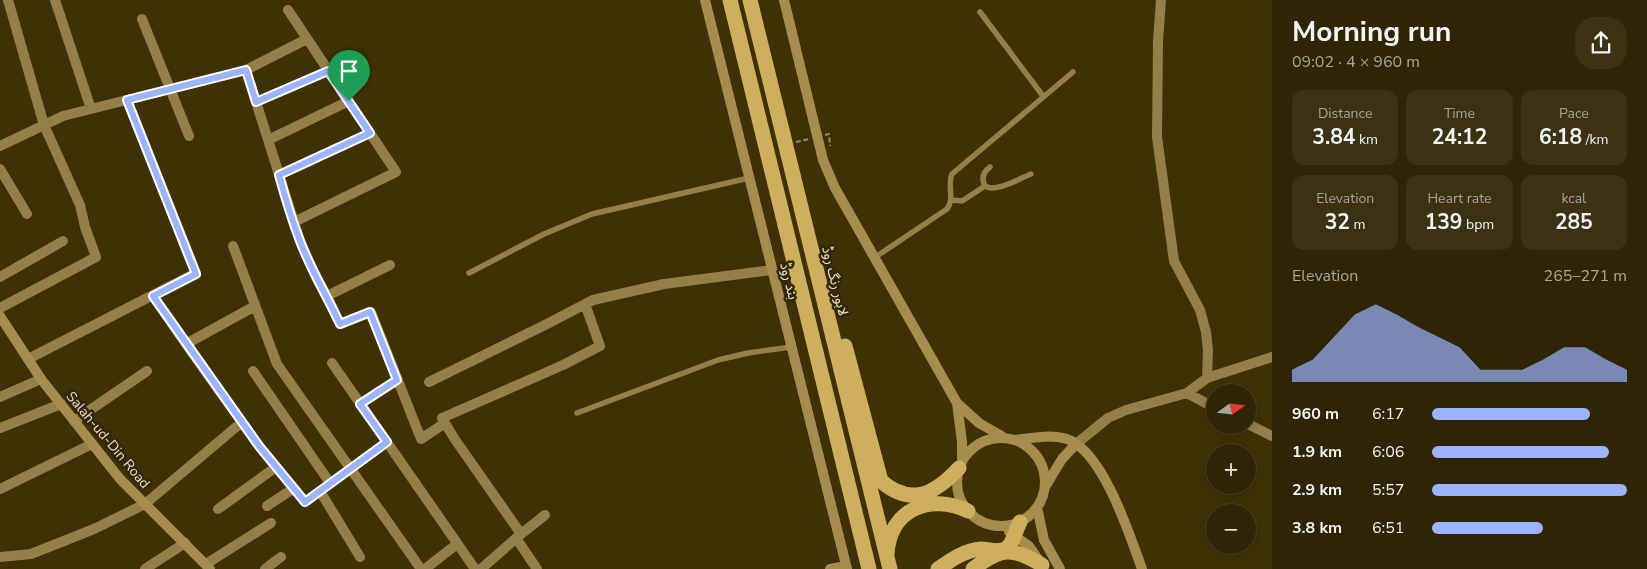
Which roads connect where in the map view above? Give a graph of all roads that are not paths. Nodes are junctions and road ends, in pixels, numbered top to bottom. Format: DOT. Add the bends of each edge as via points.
graph roads {
  1 [pos="8,0"];
  2 [pos="55,0"];
  3 [pos="705,0"];
  4 [pos="730,0"];
  5 [pos="750,0"];
  6 [pos="784,0"];
  7 [pos="1161,0"];
  8 [pos="288,10"];
  9 [pos="980,12"];
  10 [pos="142,19"];
  11 [pos="307,39"];
  12 [pos="246,70"];
  13 [pos="328,71"];
  14 [pos="1073,72"];
  15 [pos="170,89"];
  16 [pos="1043,96"];
  17 [pos="127,100"];
  18 [pos="349,101"];
  19 [pos="256,102"];
  20 [pos="91,109"];
  21 [pos="44,125"];
  22 [pos="370,133"];
  23 [pos="189,136"];
  24 [pos="268,140"];
  25 [pos="0,144"];
  26 [pos="990,167"];
  27 [pos="0,169"];
  28 [pos="1031,174"];
  29 [pos="279,175"];
  30 [pos="749,178"];
  31 [pos="985,186"];
  32 [pos="950,200"];
  33 [pos="800,206"];
  34 [pos="27,214"];
  35 [pos="294,222"];
  36 [pos="63,241"];
  37 [pos="233,246"];
  38 [pos="874,258"];
  39 [pos="390,266"];
  40 [pos="772,270"];
  41 [pos="469,273"];
  42 [pos="0,277"];
  43 [pos="153,296"];
  44 [pos="327,296"];
  45 [pos="585,304"];
  46 [pos="256,306"];
  47 [pos="0,308"];
  48 [pos="0,316"];
  49 [pos="186,344"];
  50 [pos="791,347"];
  51 [pos="1272,358"];
  52 [pos="28,359"];
  53 [pos="332,364"];
  54 [pos="253,371"];
  55 [pos="147,372"];
  56 [pos="41,379"];
  57 [pos="397,380"];
  58 [pos="1204,380"];
  59 [pos="429,382"];
  60 [pos="1184,393"];
  61 [pos="0,397"];
  62 [pos="1206,403"];
  63 [pos="60,404"];
  64 [pos="360,404"];
  65 [pos="956,404"];
  66 [pos="577,413"];
  67 [pos="74,421"];
  68 [pos="242,422"];
  69 [pos="445,423"];
  70 [pos="0,428"];
  71 [pos="1256,428"];
  72 [pos="1272,436"];
  73 [pos="1009,439"];
  74 [pos="387,442"];
  75 [pos="92,444"];
  76 [pos="1076,444"];
  77 [pos="961,465"];
  78 [pos="276,467"];
  79 [pos="350,469"];
  80 [pos="330,483"];
  81 [pos="1045,487"];
  82 [pos="294,488"];
  83 [pos="0,489"];
  84 [pos="320,490"];
  85 [pos="145,504"];
  86 [pos="267,506"];
  87 [pos="1037,507"];
  88 [pos="218,509"];
  89 [pos="968,511"];
  90 [pos="545,515"];
  91 [pos="271,523"];
  92 [pos="998,526"];
  93 [pos="1017,529"];
  94 [pos="519,536"];
  95 [pos="185,543"];
  96 [pos="457,544"];
  97 [pos="1002,551"];
  98 [pos="0,557"];
  99 [pos="281,557"];
  100 [pos="360,557"];
  101 [pos="889,565"];
  102 [pos="208,566"];
  103 [pos="1043,567"];
  104 [pos="421,568"];
  105 [pos="847,568"];
  106 [pos="145,569"];
  107 [pos="265,569"];
  108 [pos="474,569"];
  109 [pos="481,569"];
  110 [pos="537,569"];
  111 [pos="830,569"];
  112 [pos="869,569"];
  113 [pos="938,569"];
  114 [pos="973,569"];
  115 [pos="1060,569"];
  116 [pos="1142,569"];
  1 -- 21 [label="street"];
  2 -- 20 [label="street"];
  3 -- 30 [label="main road, بند روڈ"];
  4 -- 112 [label="highway"];
  5 -- 33 [label="highway, لاہور رنگ روڈ"];
  6 -- 38 [label="main road" via="823,160 834,188"];
  7 -- 58 [label="street" via="1158,146 1174,261 1200,310 1206,332 1208,350"];
  8 -- 11 [label="street"];
  9 -- 16 [label="lane"];
  10 -- 15 [label="street"];
  11 -- 12 [label="street"];
  11 -- 13 [label="street"];
  12 -- 15 [label="street"];
  12 -- 19 [label="street"];
  13 -- 18 [label="street"];
  13 -- 19 [label="street"];
  14 -- 16 [label="lane"];
  15 -- 17 [label="street"];
  15 -- 23 [label="street"];
  16 -- 32 [label="lane" via="952,174"];
  17 -- 20 [label="street"];
  17 -- 43 [label="street" via="196,274"];
  18 -- 22 [label="street"];
  18 -- 24 [label="street"];
  19 -- 24 [label="street"];
  20 -- 21 [label="street"];
  21 -- 25 [label="street"];
  21 -- 47 [label="street" via="80,205 96,257"];
  22 -- 29 [label="street"];
  22 -- 35 [label="street" via="396,172"];
  24 -- 29 [label="street"];
  26 -- 31 [label="lane" via="983,175"];
  27 -- 34 [label="street"];
  28 -- 31 [label="lane" via="997,188"];
  29 -- 35 [label="street"];
  30 -- 40 [label="main road, بند روڈ"];
  30 -- 41 [label="lane" via="592,214 544,234"];
  31 -- 32 [label="lane" via="962,201"];
  32 -- 38 [label="lane" via="947,209"];
  33 -- 77 [label="highway" via="825,269 881,481 900,494 922,494 942,485"];
  33 -- 101 [label="highway, لاہور رنگ روڈ"];
  35 -- 44 [label="street"];
  36 -- 42 [label="street"];
  37 -- 46 [label="street"];
  38 -- 65 [label="main road"];
  39 -- 44 [label="street"];
  40 -- 45 [label="street" via="664,284"];
  40 -- 50 [label="main road, بند روڈ"];
  43 -- 49 [label="street"];
  43 -- 52 [label="street"];
  44 -- 57 [label="street" via="340,324 370,312"];
  45 -- 59 [label="street"];
  45 -- 69 [label="street" via="600,346 563,366 442,418"];
  46 -- 49 [label="street"];
  46 -- 79 [label="street" via="277,364"];
  48 -- 52 [label="main road, Salah-ud-Din Road"];
  49 -- 68 [label="street"];
  50 -- 66 [label="lane" via="718,360"];
  50 -- 105 [label="main road, بند روڈ"];
  51 -- 58 [label="street"];
  52 -- 56 [label="main road, Salah-ud-Din Road"];
  53 -- 64 [label="street"];
  54 -- 80 [label="street"];
  55 -- 67 [label="street"];
  56 -- 61 [label="street"];
  56 -- 63 [label="main road, Salah-ud-Din Road"];
  57 -- 64 [label="street"];
  57 -- 69 [label="street" via="421,439"];
  58 -- 60 [label="street"];
  60 -- 62 [label="street"];
  60 -- 76 [label="street" via="1108,418"];
  63 -- 67 [label="main road, Salah-ud-Din Road"];
  63 -- 70 [label="street"];
  64 -- 74 [label="street"];
  65 -- 73 [label="main road" via="979,423"];
  65 -- 77 [label="main road" via="962,442"];
  67 -- 75 [label="main road, Salah-ud-Din Road"];
  68 -- 78 [label="street"];
  68 -- 85 [label="street"];
  69 -- 94 [label="street"];
  71 -- 72 [label="street"];
  73 -- 76 [label="main road" via="1051,437"];
  73 -- 77 [label="main road" via="992,439 980,444"];
  73 -- 81 [label="main road" via="1034,453 1041,463"];
  74 -- 79 [label="street"];
  74 -- 96 [label="street"];
  75 -- 83 [label="street"];
  75 -- 85 [label="main road, Salah-ud-Din Road"];
  76 -- 81 [label="main road" via="1062,459"];
  76 -- 116 [label="main road" via="1091,457 1106,482"];
  77 -- 89 [label="main road" via="958,491"];
  78 -- 82 [label="street"];
  78 -- 88 [label="street"];
  79 -- 80 [label="street"];
  79 -- 104 [label="street"];
  80 -- 84 [label="street"];
  81 -- 87 [label="main road"];
  82 -- 84 [label="street" via="305,502"];
  82 -- 86 [label="street"];
  84 -- 100 [label="street"];
  85 -- 95 [label="main road, Salah-ud-Din Road"];
  85 -- 98 [label="street" via="31,554"];
  87 -- 93 [label="main road"];
  87 -- 115 [label="main road" via="1044,540"];
  89 -- 92 [label="main road" via="982,522"];
  89 -- 101 [label="highway" via="942,503 916,508 896,526 889,543"];
  90 -- 94 [label="street"];
  91 -- 102 [label="street"];
  92 -- 93 [label="main road"];
  92 -- 93 [label="main road" via="1013,525"];
  93 -- 97 [label="highway" via="1008,547"];
  93 -- 103 [label="main road"];
  94 -- 109 [label="street"];
  94 -- 110 [label="street"];
  95 -- 102 [label="main road, Salah-ud-Din Road"];
  95 -- 106 [label="street"];
  96 -- 104 [label="street"];
  96 -- 108 [label="street"];
  97 -- 103 [label="highway" via="1024,555"];
  97 -- 113 [label="highway" via="972,551"];
  97 -- 114 [label="highway"];
  99 -- 107 [label="street"];
  105 -- 111 [label="main road"];
}
